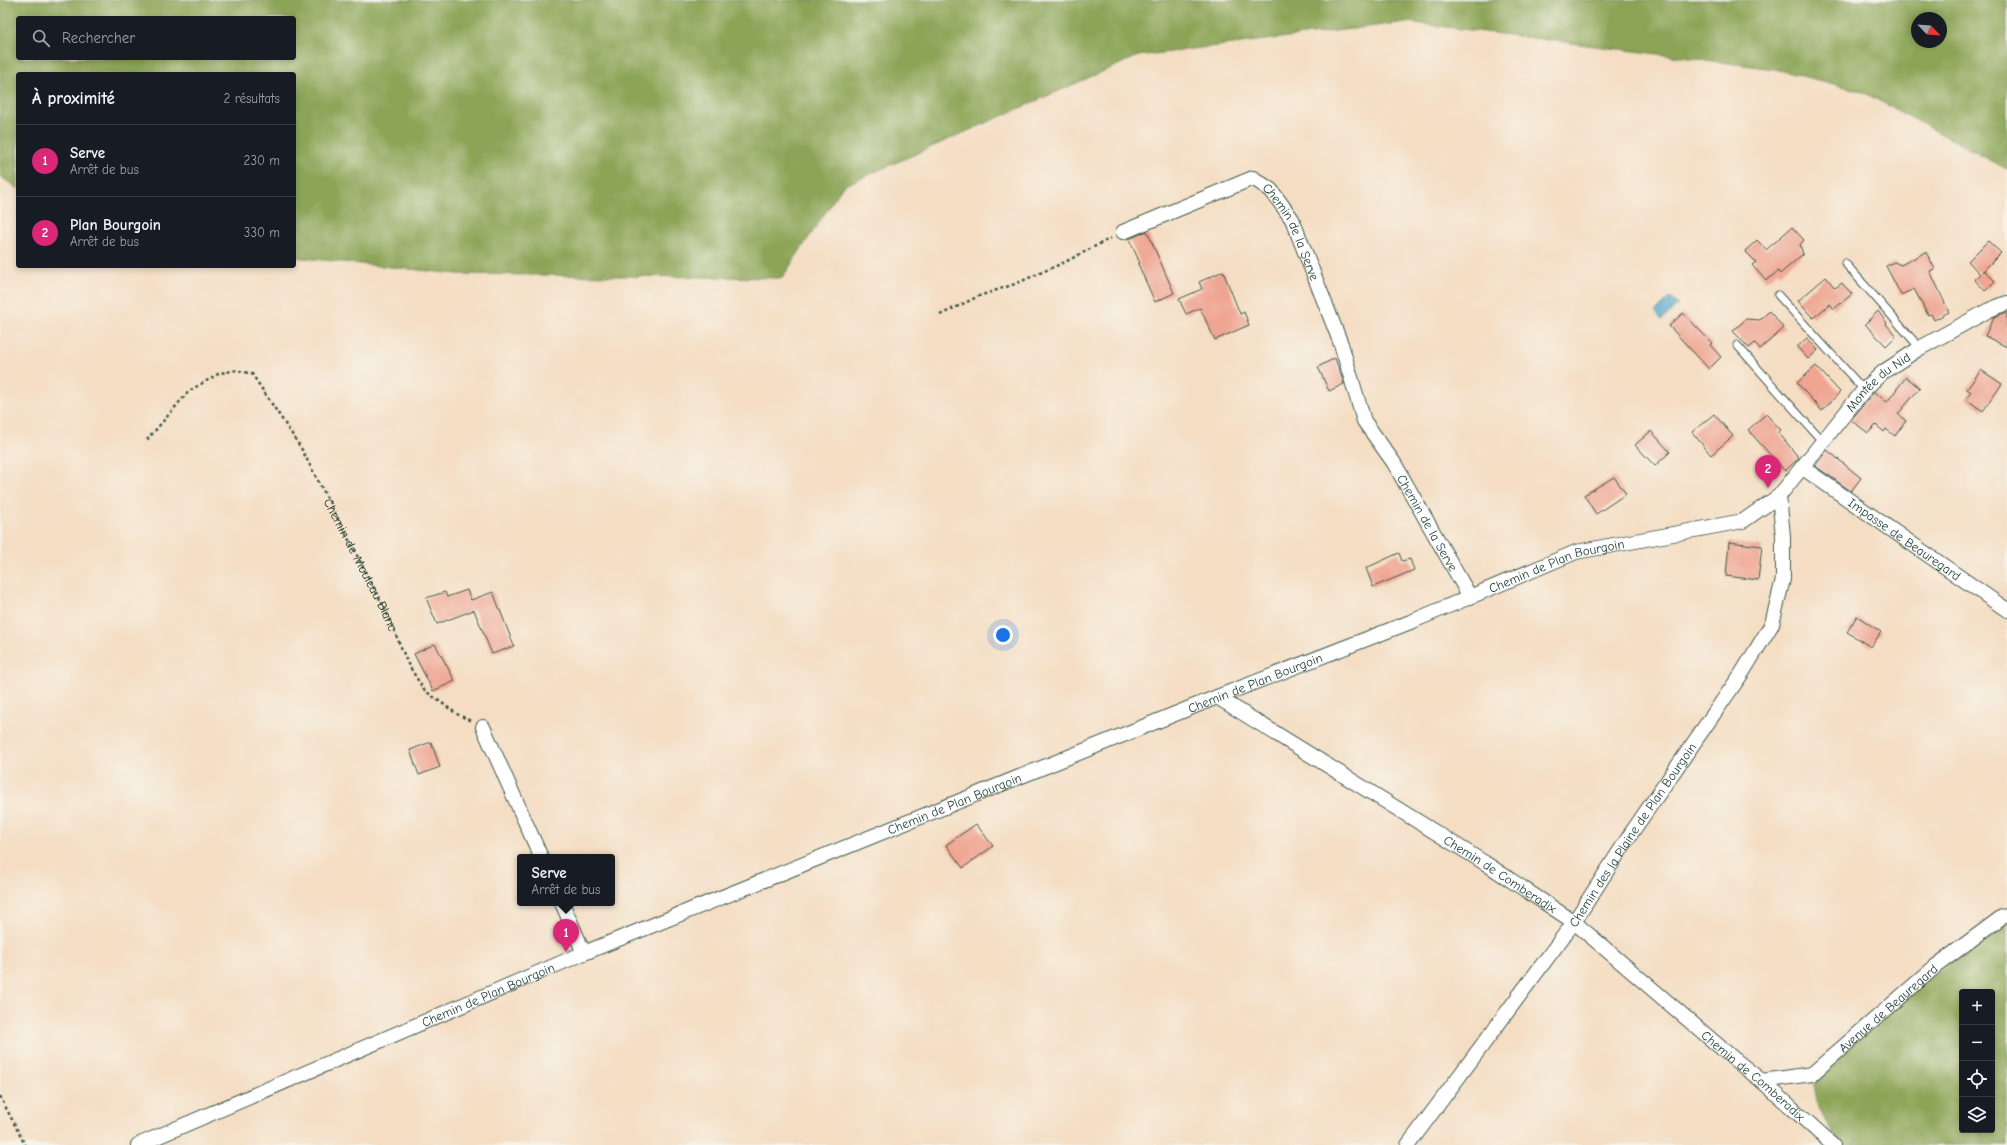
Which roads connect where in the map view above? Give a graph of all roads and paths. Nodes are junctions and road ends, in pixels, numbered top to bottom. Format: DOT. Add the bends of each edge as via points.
graph roads {
  1 [pos="1123,232"];
  2 [pos="1845,263"];
  3 [pos="1778,295"];
  4 [pos="2007,303"];
  5 [pos="940,315"];
  6 [pos="1737,345"];
  7 [pos="1920,348"];
  8 [pos="1864,390"];
  9 [pos="147,440"];
  10 [pos="1822,441"];
  11 [pos="1803,468"];
  12 [pos="1779,496"];
  13 [pos="1470,597"];
  14 [pos="2007,610"];
  15 [pos="1217,697"];
  16 [pos="483,727"];
  17 [pos="540,854"];
  18 [pos="563,906"];
  19 [pos="2007,916"];
  20 [pos="1574,922"];
  21 [pos="584,952"];
  22 [pos="1762,1080"];
  23 [pos="0,1096"];
  24 [pos="25,1145"];
  25 [pos="138,1145"];
  26 [pos="1408,1145"];
  27 [pos="1833,1145"];
  1 -- 5 [label="path" via="1065,262 1015,284 979,296"];
  1 -- 13 [label="street, Chemin de la Serve" via="1253,178 1271,190 1292,219 1341,344 1364,421 1394,463"];
  2 -- 7 [label="lane"];
  3 -- 8 [label="lane"];
  4 -- 7 [label="street, Montée du Nid" via="1989,310"];
  6 -- 10 [label="lane"];
  7 -- 8 [label="street, Montée du Nid" via="1882,372"];
  8 -- 10 [label="street, Montée du Nid"];
  9 -- 16 [label="path, Chemin de Mouleau Blanc" via="189,391 220,373 237,370 252,374 312,468 386,610 408,664 424,690 457,714"];
  10 -- 11 [label="street, Montée du Nid"];
  11 -- 12 [label="street, Montée du Nid"];
  11 -- 14 [label="street, Impasse de Beauregard"];
  12 -- 13 [label="street, Chemin de Plan Bourgoin" via="1743,521 1576,552"];
  12 -- 20 [label="street, Chemin des la Plaine de Plan Bourgoin" via="1783,536 1783,579 1772,624 1742,673 1632,832"];
  13 -- 15 [label="street, Chemin de Plan Bourgoin"];
  15 -- 20 [label="street, Chemin de Comberadix" via="1485,863"];
  15 -- 21 [label="street, Chemin de Plan Bourgoin"];
  16 -- 17 [label="street"];
  18 -- 21 [label="street"];
  19 -- 22 [label="street, Avenue de Beauregard" via="2002,917 1936,966 1812,1074"];
  20 -- 22 [label="street, Chemin de Comberadix"];
  20 -- 26 [label="street, Chemin des la Plaine de Plan Bourgoin"];
  21 -- 25 [label="street, Chemin de Plan Bourgoin"];
  22 -- 27 [label="street, Chemin de Comberadix"];
  23 -- 24 [label="path"];
}
